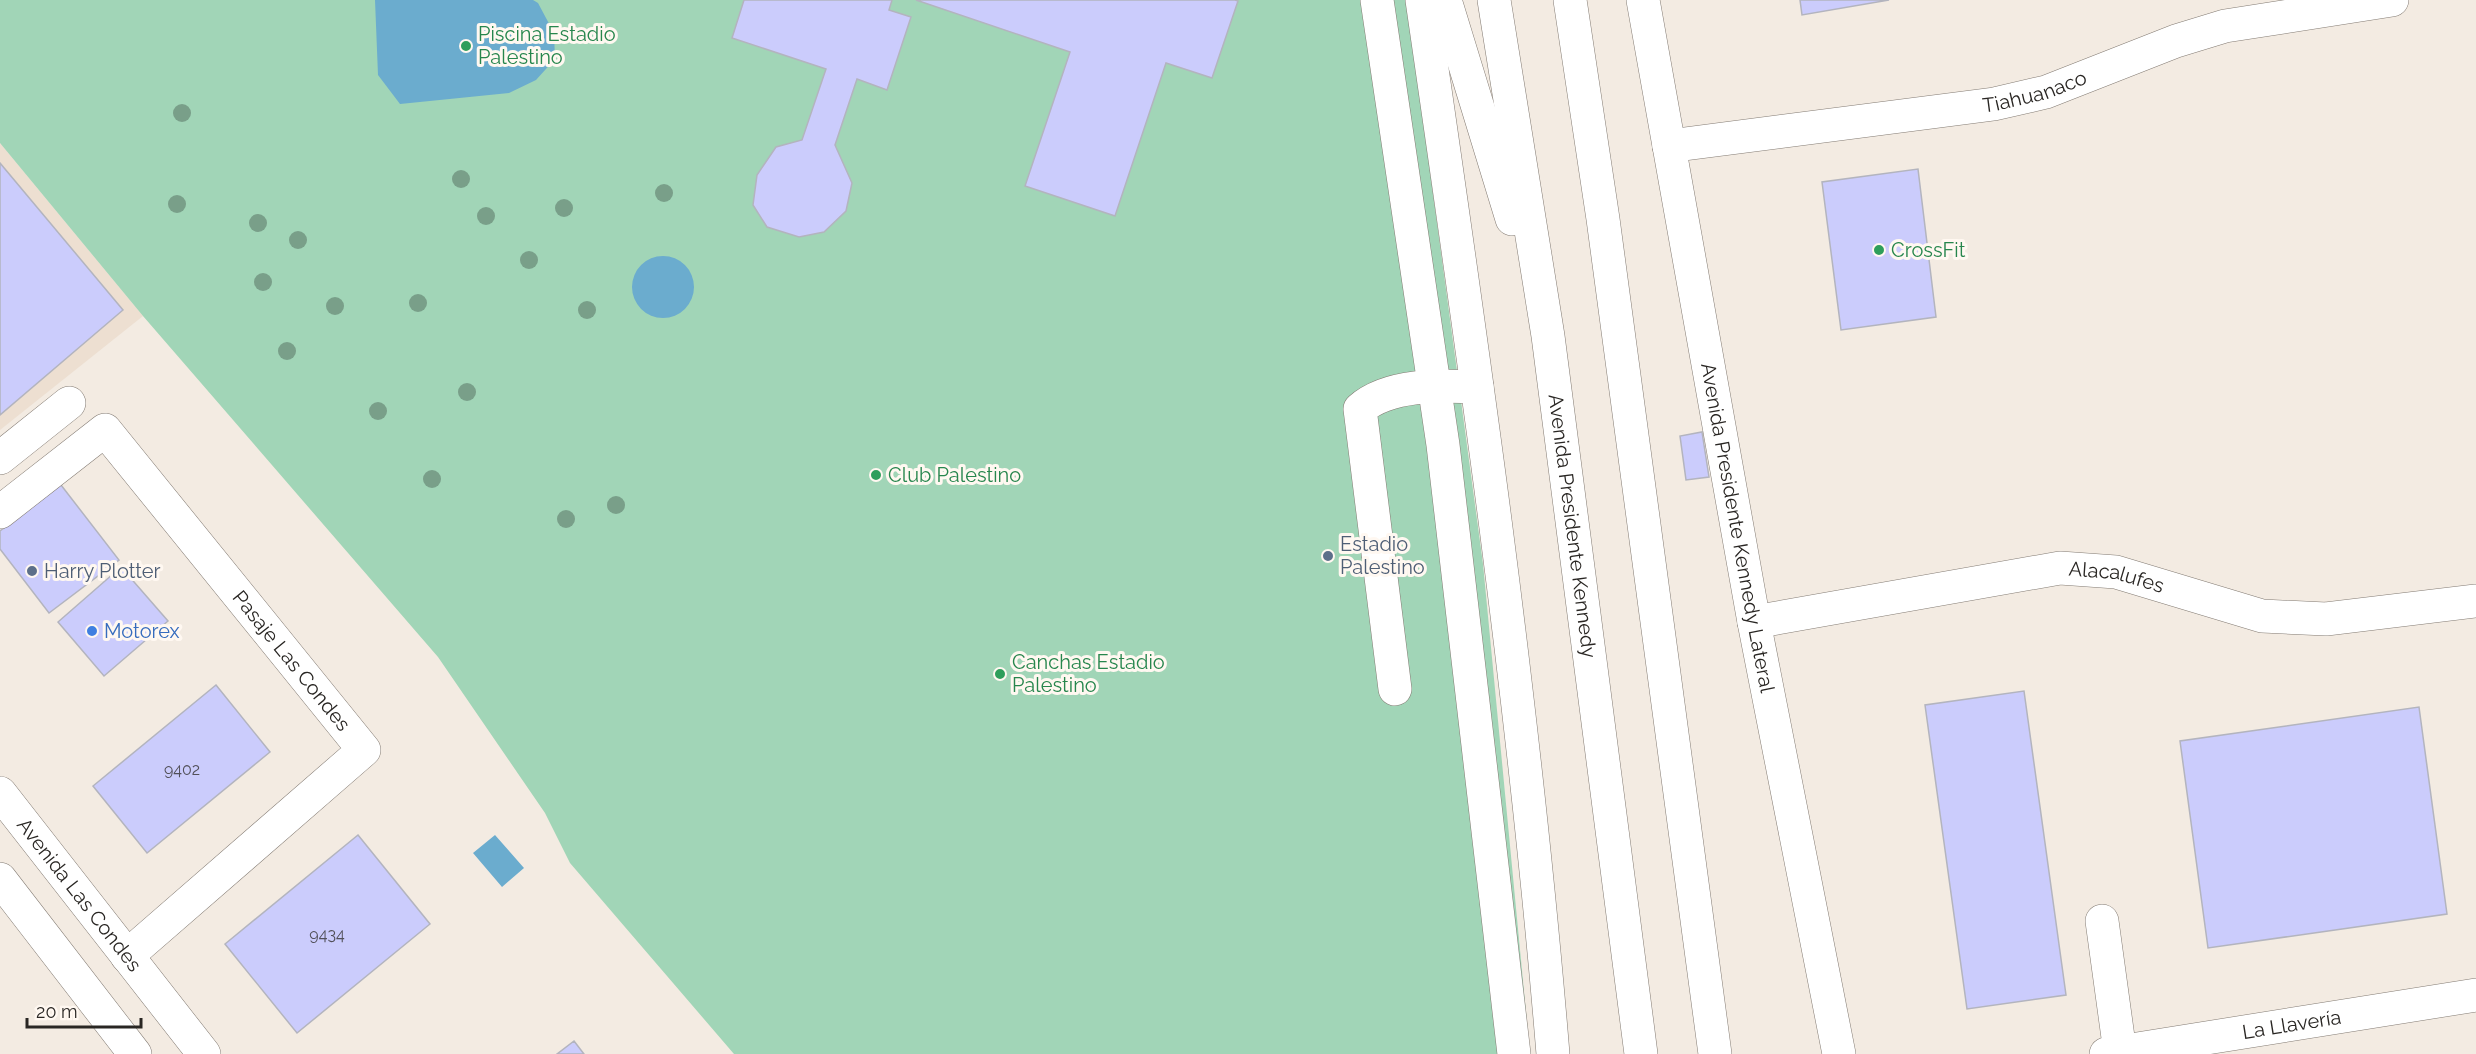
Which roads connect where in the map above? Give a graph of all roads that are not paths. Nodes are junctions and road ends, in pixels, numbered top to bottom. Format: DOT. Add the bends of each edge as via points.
graph roads {
  1 [pos="1377,0"];
  2 [pos="1422,0"];
  3 [pos="1445,0"];
  4 [pos="1494,0"];
  5 [pos="1570,0"];
  6 [pos="1643,0"];
  7 [pos="2392,0"];
  8 [pos="1669,146"];
  9 [pos="1548,336"];
  10 [pos="1435,385"];
  11 [pos="1477,387"];
  12 [pos="69,403"];
  13 [pos="0,458"];
  14 [pos="0,512"];
  15 [pos="2476,601"];
  16 [pos="1754,622"];
  17 [pos="1395,689"];
  18 [pos="0,793"];
  19 [pos="0,879"];
  20 [pos="2102,921"];
  21 [pos="127,956"];
  22 [pos="2476,995"];
  23 [pos="2219,1045"];
  24 [pos="2113,1053"];
  25 [pos="135,1054"];
  26 [pos="204,1054"];
  27 [pos="1514,1054"];
  28 [pos="1553,1054"];
  29 [pos="1641,1054"];
  30 [pos="1715,1054"];
  31 [pos="1839,1054"];
  1 -- 10 [label="main road"];
  2 -- 11 [label="main road"];
  3 -- 9 [label="main road"];
  4 -- 9 [label="main road, Avenida Presidente Kennedy"];
  5 -- 30 [label="main road" via="1605,231"];
  6 -- 8 [label="main road, Avenida Presidente Kennedy Lateral"];
  7 -- 8 [label="main road, Tiahuanaco" via="2225,26 2046,92 1994,104"];
  8 -- 16 [label="main road, Avenida Presidente Kennedy Lateral"];
  9 -- 29 [label="main road, Avenida Presidente Kennedy"];
  10 -- 11 [label="main road"];
  10 -- 17 [label="main road" via="1372,398 1360,409"];
  10 -- 27 [label="main road"];
  11 -- 28 [label="main road" via="1520,726"];
  12 -- 13 [label="main road"];
  14 -- 21 [label="main road, Pasaje Las Condes" via="105,430 364,750"];
  15 -- 16 [label="main road, Alacalufes" via="2326,619 2262,616 2116,572 2060,567"];
  16 -- 31 [label="main road, Avenida Presidente Kennedy Lateral"];
  18 -- 21 [label="main road, Avenida Las Condes"];
  19 -- 25 [label="main road"];
  20 -- 24 [label="main road"];
  21 -- 26 [label="main road, Avenida Las Condes"];
  22 -- 23 [label="main road, La Llavería"];
  23 -- 24 [label="main road, La Llavería"];
}
